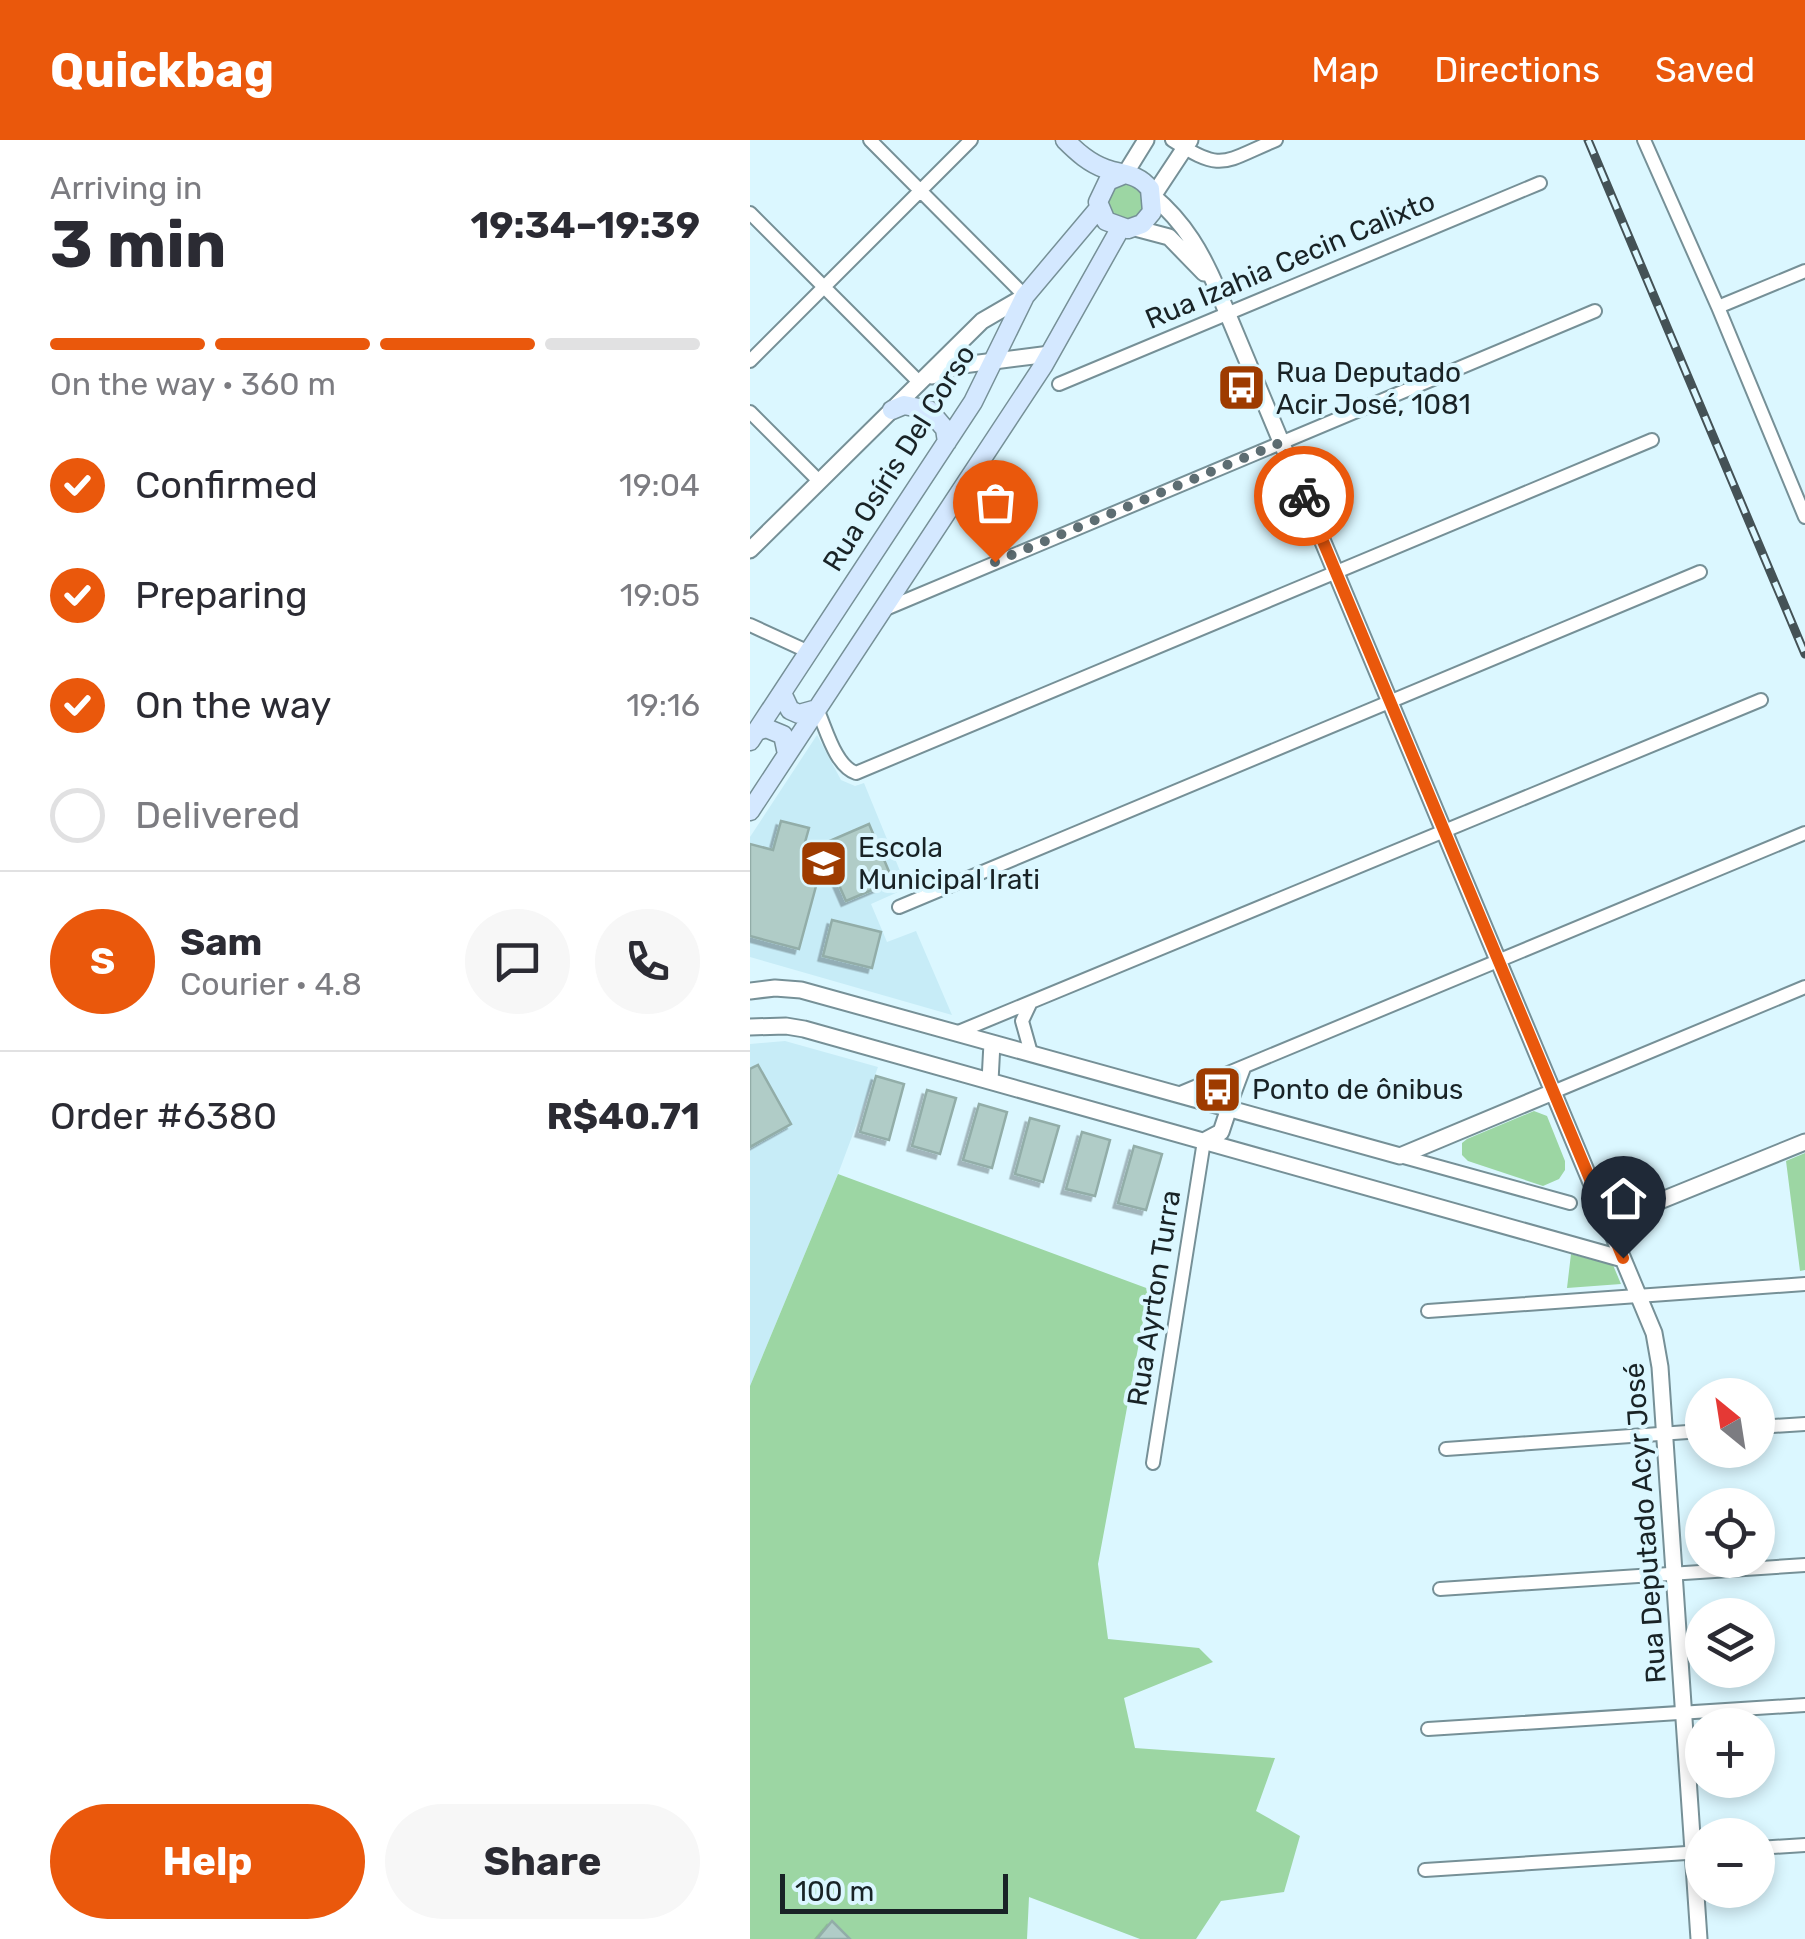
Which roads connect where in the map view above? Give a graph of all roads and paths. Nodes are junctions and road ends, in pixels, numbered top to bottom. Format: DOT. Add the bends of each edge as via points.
graph roads {
  1 [pos="870,140"];
  2 [pos="971,140"];
  3 [pos="1065,140"];
  4 [pos="1146,140"];
  5 [pos="1276,140"];
  6 [pos="1644,140"];
  7 [pos="1182,143"];
  8 [pos="1081,156"];
  9 [pos="1125,174"];
  10 [pos="1540,183"];
  11 [pos="920,191"];
  12 [pos="1153,196"];
  13 [pos="1099,202"];
  14 [pos="750,213"];
  15 [pos="1128,228"];
  16 [pos="1805,271"];
  17 [pos="824,287"];
  18 [pos="1218,291"];
  19 [pos="1025,296"];
  20 [pos="1718,307"];
  21 [pos="1595,311"];
  22 [pos="1228,313"];
  23 [pos="1050,354"];
  24 [pos="750,361"];
  25 [pos="994,362"];
  26 [pos="919,382"];
  27 [pos="1060,384"];
  28 [pos="892,410"];
  29 [pos="750,412"];
  30 [pos="1652,440"];
  31 [pos="947,442"];
  32 [pos="1282,442"];
  33 [pos="819,481"];
  34 [pos="1805,516"];
  35 [pos="750,550"];
  36 [pos="1336,572"];
  37 [pos="1700,572"];
  38 [pos="904,577"];
  39 [pos="924,592"];
  40 [pos="883,610"];
  41 [pos="750,625"];
  42 [pos="809,652"];
  43 [pos="782,693"];
  44 [pos="1762,700"];
  45 [pos="1390,702"];
  46 [pos="817,709"];
  47 [pos="753,736"];
  48 [pos="788,754"];
  49 [pos="750,811"];
  50 [pos="1445,832"];
  51 [pos="1805,834"];
  52 [pos="899,907"];
  53 [pos="1499,962"];
  54 [pos="1805,987"];
  55 [pos="750,991"];
  56 [pos="1031,1003"];
  57 [pos="1002,1015"];
  58 [pos="750,1027"];
  59 [pos="956,1033"];
  60 [pos="992,1043"];
  61 [pos="1031,1053"];
  62 [pos="1244,1068"];
  63 [pos="990,1081"];
  64 [pos="1554,1092"];
  65 [pos="1178,1094"];
  66 [pos="1229,1108"];
  67 [pos="1204,1141"];
  68 [pos="1805,1142"];
  69 [pos="1400,1156"];
  70 [pos="1570,1203"];
  71 [pos="1608,1222"];
  72 [pos="1623,1258"];
  73 [pos="1805,1284"];
  74 [pos="1639,1296"];
  75 [pos="1428,1310"];
  76 [pos="1805,1424"];
  77 [pos="1775,1426"];
  78 [pos="1685,1432"];
  79 [pos="1665,1434"];
  80 [pos="1446,1449"];
  81 [pos="1153,1463"];
  82 [pos="1805,1564"];
  83 [pos="1674,1573"];
  84 [pos="1440,1588"];
  85 [pos="1805,1704"];
  86 [pos="1684,1712"];
  87 [pos="1428,1729"];
  88 [pos="1695,1818"];
  89 [pos="1805,1845"];
  90 [pos="1775,1847"];
  91 [pos="1685,1853"];
  92 [pos="1425,1870"];
  93 [pos="1698,1908"];
  94 [pos="1698,1939"];
  1 -- 11 [label="street"];
  2 -- 11 [label="street"];
  3 -- 8 [label="main road"];
  4 -- 9 [label="street"];
  5 -- 7 [label="street" via="1222,162 1201,159"];
  6 -- 20 [label="street"];
  7 -- 12 [label="street"];
  8 -- 9 [label="main road"];
  8 -- 13 [label="main road"];
  9 -- 12 [label="main road" via="1146,182"];
  9 -- 13 [label="main road" via="1108,181"];
  10 -- 22 [label="street, Rua Izahia Cecin Calixto"];
  11 -- 17 [label="street"];
  11 -- 19 [label="street"];
  12 -- 15 [label="main road" via="1148,218"];
  12 -- 18 [label="street, Rua Deputado Acyr José" via="1194,239"];
  13 -- 15 [label="main road" via="1106,222"];
  13 -- 19 [label="main road, Rua Osíris Del Corso"];
  14 -- 17 [label="street"];
  15 -- 18 [label="street, Rua Deputado Acyr José" via="1178,243"];
  15 -- 23 [label="main road"];
  16 -- 20 [label="street"];
  17 -- 24 [label="street"];
  17 -- 26 [label="street"];
  18 -- 22 [label="street, Rua Deputado Acyr José"];
  19 -- 25 [label="main road, Rua Osíris Del Corso"];
  19 -- 26 [label="street" via="982,321"];
  20 -- 34 [label="street"];
  21 -- 32 [label="street"];
  22 -- 27 [label="street, Rua Izahia Cecin Calixto"];
  22 -- 32 [label="street, Rua Deputado Acyr José"];
  23 -- 25 [label="street"];
  23 -- 38 [label="main road"];
  25 -- 26 [label="street" via="963,365"];
  25 -- 31 [label="main road, Rua Osíris Del Corso"];
  26 -- 28 [label="street"];
  28 -- 31 [label="main road" via="929,410"];
  28 -- 33 [label="street"];
  29 -- 33 [label="street"];
  30 -- 36 [label="street"];
  31 -- 42 [label="main road, Rua Osíris Del Corso"];
  32 -- 36 [label="street, Rua Deputado Acyr José"];
  32 -- 39 [label="street"];
  33 -- 35 [label="street"];
  36 -- 45 [label="street, Rua Deputado Acyr José"];
  36 -- 46 [label="street" via="856,773 841,762"];
  37 -- 45 [label="street"];
  38 -- 39 [label="street"];
  38 -- 40 [label="main road"];
  39 -- 40 [label="street"];
  40 -- 46 [label="main road"];
  41 -- 42 [label="street"];
  42 -- 43 [label="main road, Rua Osíris Del Corso"];
  43 -- 46 [label="main road" via="790,710"];
  43 -- 47 [label="main road, Rua Osíris Del Corso"];
  44 -- 50 [label="street"];
  45 -- 50 [label="street, Rua Deputado Acyr José"];
  45 -- 52 [label="street"];
  46 -- 48 [label="main road"];
  47 -- 48 [label="main road" via="766,728 783,736"];
  48 -- 49 [label="main road"];
  50 -- 53 [label="street, Rua Deputado Acyr José"];
  50 -- 56 [label="street"];
  51 -- 53 [label="street"];
  53 -- 62 [label="street"];
  53 -- 64 [label="street, Rua Deputado Acyr José"];
  54 -- 64 [label="street"];
  55 -- 59 [label="street" via="801,990"];
  56 -- 57 [label="street"];
  56 -- 61 [label="street" via="1022,1021"];
  57 -- 59 [label="street"];
  57 -- 60 [label="street"];
  58 -- 63 [label="street" via="804,1029"];
  59 -- 60 [label="street"];
  60 -- 61 [label="street"];
  60 -- 63 [label="street"];
  61 -- 65 [label="street"];
  62 -- 65 [label="street"];
  62 -- 66 [label="street"];
  63 -- 67 [label="street"];
  64 -- 69 [label="street"];
  64 -- 71 [label="street, Rua Deputado Acyr José"];
  65 -- 66 [label="street"];
  66 -- 67 [label="street" via="1221,1132"];
  66 -- 69 [label="street"];
  67 -- 72 [label="street"];
  67 -- 81 [label="street, Rua Ayrton Turra"];
  68 -- 71 [label="street"];
  69 -- 70 [label="street"];
  71 -- 72 [label="street, Rua Deputado Acyr José"];
  72 -- 74 [label="street, Rua Deputado Acyr José"];
  73 -- 74 [label="street"];
  74 -- 75 [label="street"];
  74 -- 79 [label="street, Rua Deputado Acyr José" via="1658,1349"];
  76 -- 77 [label="street"];
  78 -- 79 [label="street"];
  79 -- 80 [label="street"];
  79 -- 83 [label="street, Rua Deputado Acyr José"];
  82 -- 83 [label="street"];
  83 -- 84 [label="street"];
  83 -- 86 [label="street, Rua Deputado Acyr José"];
  85 -- 86 [label="street"];
  86 -- 87 [label="street"];
  86 -- 88 [label="street, Rua Deputado Acyr José"];
  89 -- 90 [label="street"];
  91 -- 92 [label="street"];
  93 -- 94 [label="street, Rua Deputado Acyr José"];
}
